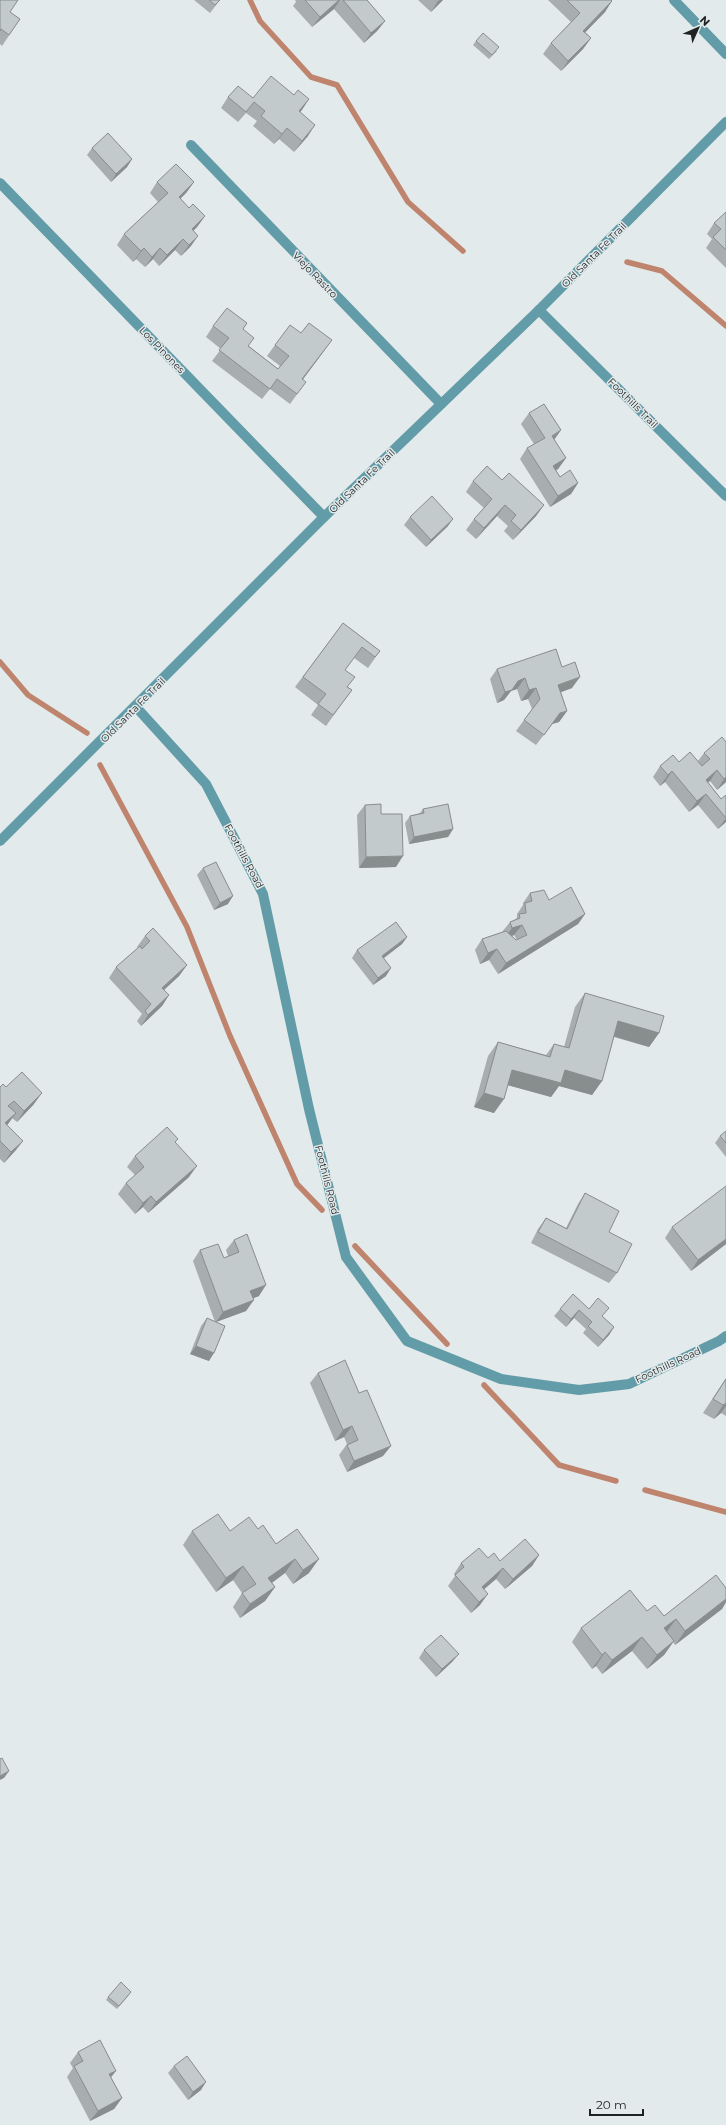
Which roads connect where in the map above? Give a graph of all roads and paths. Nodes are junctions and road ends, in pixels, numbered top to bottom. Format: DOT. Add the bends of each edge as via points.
graph roads {
  1 [pos="674,0"];
  2 [pos="726,54"];
  3 [pos="726,122"];
  4 [pos="191,145"];
  5 [pos="0,184"];
  6 [pos="539,310"];
  7 [pos="441,404"];
  8 [pos="726,496"];
  9 [pos="324,517"];
  10 [pos="136,707"];
  11 [pos="0,841"];
  12 [pos="726,1336"];
  1 -- 2 [label="street"];
  3 -- 6 [label="street, Old Santa Fe Trail"];
  4 -- 7 [label="street, Viejo Rastro"];
  5 -- 9 [label="street, Los Pinones"];
  6 -- 7 [label="street, Old Santa Fe Trail"];
  6 -- 8 [label="street, Foothills Trail"];
  7 -- 9 [label="street, Old Santa Fe Trail"];
  9 -- 10 [label="street, Old Santa Fe Trail"];
  10 -- 11 [label="street, Old Santa Fe Trail"];
  10 -- 12 [label="street, Foothills Road" via="206,784 263,894 308,1110 346,1257 407,1341 501,1379 579,1390 629,1384"];
}
